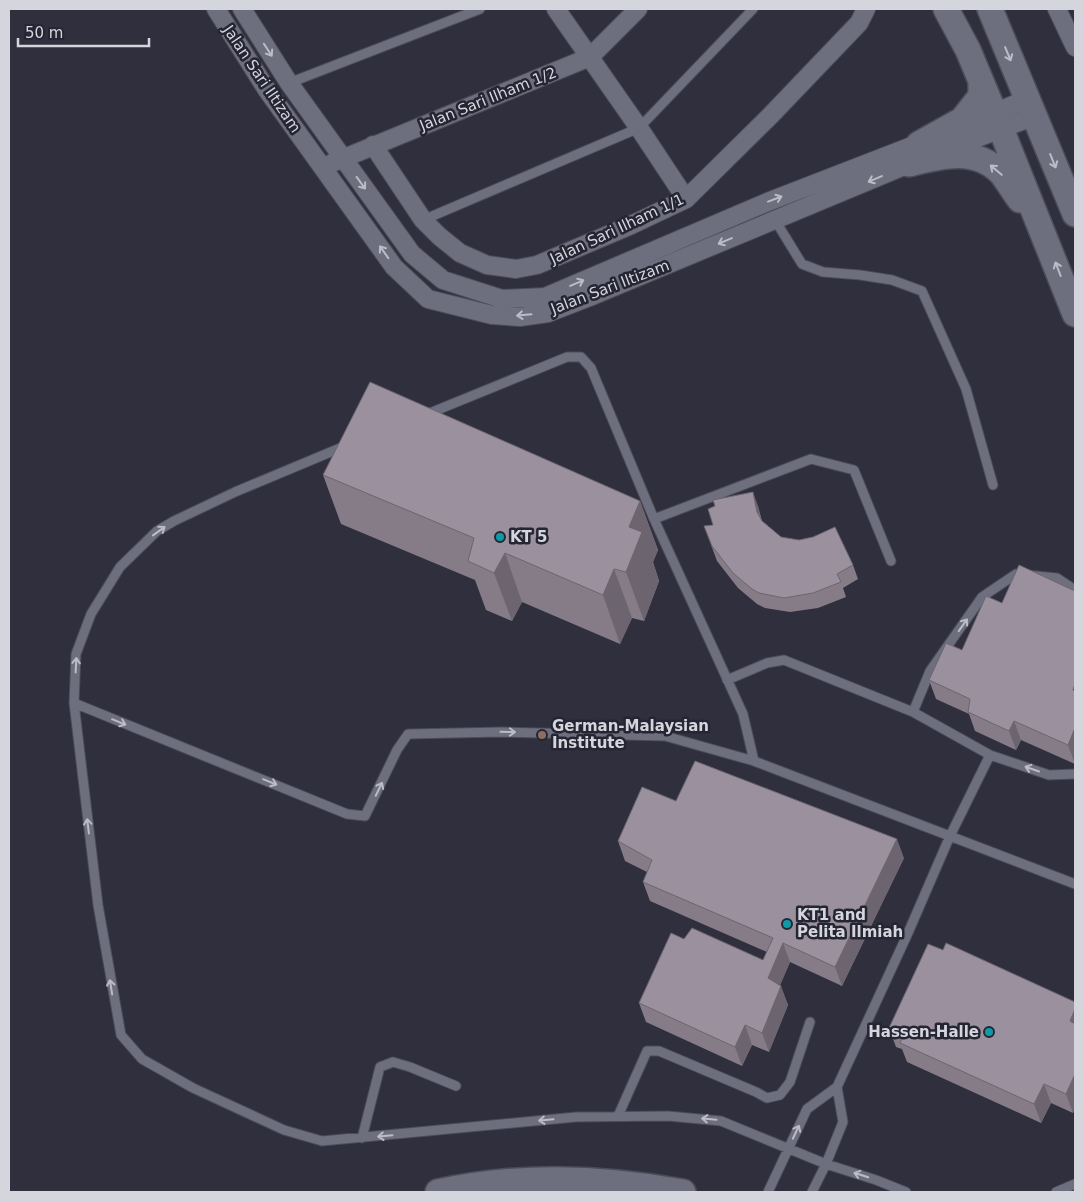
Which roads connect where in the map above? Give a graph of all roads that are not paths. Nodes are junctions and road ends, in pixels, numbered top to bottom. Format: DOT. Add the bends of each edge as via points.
graph roads {
  1 [pos="216,9"];
  2 [pos="242,9"];
  3 [pos="480,9"];
  4 [pos="556,9"];
  5 [pos="638,9"];
  6 [pos="753,9"];
  7 [pos="866,9"];
  8 [pos="946,9"];
  9 [pos="990,9"];
  10 [pos="1058,9"];
  11 [pos="1071,30"];
  12 [pos="1075,47"];
  13 [pos="590,57"];
  14 [pos="289,83"];
  15 [pos="981,84"];
  16 [pos="1031,107"];
  17 [pos="998,121"];
  18 [pos="639,128"];
  19 [pos="373,145"];
  20 [pos="914,154"];
  21 [pos="343,159"];
  22 [pos="323,167"];
  23 [pos="686,198"];
  24 [pos="1075,214"];
  25 [pos="423,220"];
  26 [pos="775,220"];
  27 [pos="1046,237"];
  28 [pos="1075,314"];
  29 [pos="432,420"];
  30 [pos="352,443"];
  31 [pos="993,485"];
  32 [pos="654,519"];
  33 [pos="645,529"];
  34 [pos="663,538"];
  35 [pos="891,562"];
  36 [pos="1075,590"];
  37 [pos="727,680"];
  38 [pos="74,704"];
  39 [pos="912,712"];
  40 [pos="990,755"];
  41 [pos="754,761"];
  42 [pos="1075,774"];
  43 [pos="950,836"];
  44 [pos="1075,884"];
  45 [pos="810,1022"];
  46 [pos="456,1086"];
  47 [pos="837,1087"];
  48 [pos="618,1116"];
  49 [pos="362,1138"];
  50 [pos="788,1148"];
  51 [pos="826,1164"];
  52 [pos="1075,1184"];
  53 [pos="438,1192"];
  54 [pos="683,1192"];
  55 [pos="768,1192"];
  56 [pos="812,1192"];
  57 [pos="906,1192"];
  58 [pos="1056,1192"];
  1 -- 22 [label="street, Jalan Sari Iltizam" via="267,90"];
  2 -- 14 [label="street, Jalan Sari Iltizam, one-way"];
  3 -- 14 [label="lane"];
  4 -- 13 [label="street"];
  5 -- 13 [label="street, Jalan Sari Ilham 1/2"];
  6 -- 18 [label="lane"];
  7 -- 23 [label="street, Jalan Sari Ilham 1/1" via="859,23"];
  8 -- 15 [label="street" via="968,50"];
  9 -- 16 [label="street, one-way"];
  10 -- 11 [label="street"];
  11 -- 12 [label="street"];
  13 -- 18 [label="street"];
  13 -- 19 [label="street, Jalan Sari Ilham 1/2"];
  14 -- 21 [label="street, Jalan Sari Iltizam"];
  15 -- 17 [label="street"];
  15 -- 20 [label="street" via="980,96 962,120"];
  16 -- 17 [label="street, Jalan Sari Iltizam"];
  16 -- 24 [label="street, one-way"];
  17 -- 20 [label="street, Jalan Sari Iltizam"];
  17 -- 27 [label="street"];
  18 -- 23 [label="street"];
  18 -- 25 [label="lane"];
  19 -- 21 [label="street, Jalan Sari Ilham 1/2"];
  19 -- 25 [label="street, Jalan Sari Ilham 1/1"];
  21 -- 20 [label="street, Jalan Sari Iltizam, one-way" via="412,254 442,280 502,299 545,297 770,201"];
  20 -- 26 [label="street, Jalan Sari Iltizam, one-way"];
  27 -- 20 [label="street, one-way" via="1001,173 985,162 968,155 937,157"];
  21 -- 22 [label="street, Jalan Sari Ilham 1/2"];
  26 -- 22 [label="street, Jalan Sari Iltizam, one-way" via="548,313 492,315 428,299 394,267"];
  23 -- 25 [label="street, Jalan Sari Ilham 1/1" via="537,266 516,269 487,265 460,253"];
  26 -- 31 [label="lane" via="802,264 823,272 892,280 922,292 966,390"];
  28 -- 27 [label="street, one-way"];
  29 -- 32 [label="lane" via="418,417 567,357 581,357 591,368"];
  38 -- 30 [label="lane, one-way" via="76,654 92,614 120,567 157,531 235,492"];
  32 -- 34 [label="lane"];
  32 -- 35 [label="lane" via="811,459 854,470"];
  33 -- 34 [label="lane"];
  34 -- 37 [label="lane"];
  39 -- 36 [label="lane, one-way" via="930,671 982,597 1016,574 1057,578"];
  37 -- 39 [label="lane" via="784,660"];
  37 -- 41 [label="lane" via="743,714"];
  38 -- 41 [label="lane, one-way" via="347,814 365,816 396,750 408,734 502,732 665,736"];
  49 -- 38 [label="lane, one-way" via="322,1141 284,1130 193,1088 142,1059 120,1035 98,906"];
  39 -- 40 [label="lane"];
  42 -- 40 [label="lane, one-way" via="1050,775"];
  40 -- 43 [label="lane"];
  41 -- 43 [label="lane"];
  43 -- 44 [label="lane"];
  43 -- 47 [label="lane"];
  45 -- 48 [label="lane" via="790,1082 780,1095 767,1098 659,1051 648,1050"];
  46 -- 49 [label="lane" via="410,1066 393,1062 380,1067"];
  50 -- 47 [label="lane, one-way" via="807,1109"];
  47 -- 51 [label="lane" via="843,1122"];
  48 -- 49 [label="lane, one-way" via="576,1117"];
  50 -- 48 [label="lane, one-way" via="721,1120"];
  50 -- 51 [label="lane"];
  50 -- 55 [label="lane"];
  51 -- 56 [label="lane"];
  57 -- 51 [label="lane, one-way"];
  52 -- 58 [label="lane"];
  53 -- 54 [label="street" via="509,1181 586,1179"];
}
